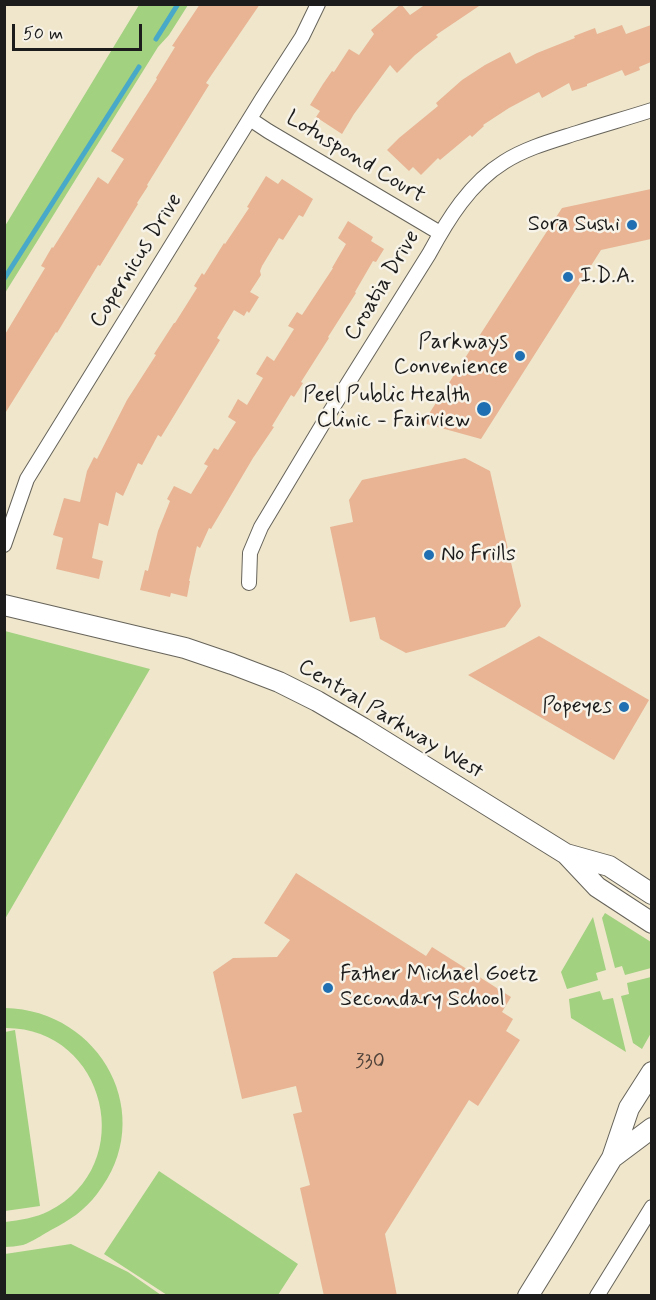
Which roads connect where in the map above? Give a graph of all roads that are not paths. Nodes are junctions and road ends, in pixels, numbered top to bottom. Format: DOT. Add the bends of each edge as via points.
graph roads {
  1 [pos="318,4"];
  2 [pos="651,110"];
  3 [pos="250,119"];
  4 [pos="440,233"];
  5 [pos="4,545"];
  6 [pos="249,583"];
  7 [pos="4,605"];
  8 [pos="566,854"];
  9 [pos="651,894"];
  10 [pos="651,923"];
  11 [pos="651,1072"];
  12 [pos="651,1128"];
  13 [pos="612,1158"];
  14 [pos="651,1207"];
  15 [pos="646,1228"];
  16 [pos="528,1296"];
  17 [pos="597,1296"];
  1 -- 3 [label="street, Copernicus Drive" via="302,37"];
  2 -- 4 [label="street, Croatia Drive" via="533,147 503,163 475,186"];
  3 -- 4 [label="street, Lotuspond Court"];
  3 -- 5 [label="street, Copernicus Drive" via="27,479"];
  4 -- 6 [label="street, Croatia Drive" via="261,527 250,553"];
  7 -- 8 [label="street, Central Parkway West" via="185,648 279,682 363,728"];
  8 -- 9 [label="street, Central Parkway West" via="609,866"];
  8 -- 10 [label="street, Central Parkway West" via="597,887"];
  11 -- 13 [label="street" via="629,1108"];
  12 -- 13 [label="street"];
  13 -- 16 [label="street"];
  14 -- 15 [label="street"];
  15 -- 17 [label="street"];
}
